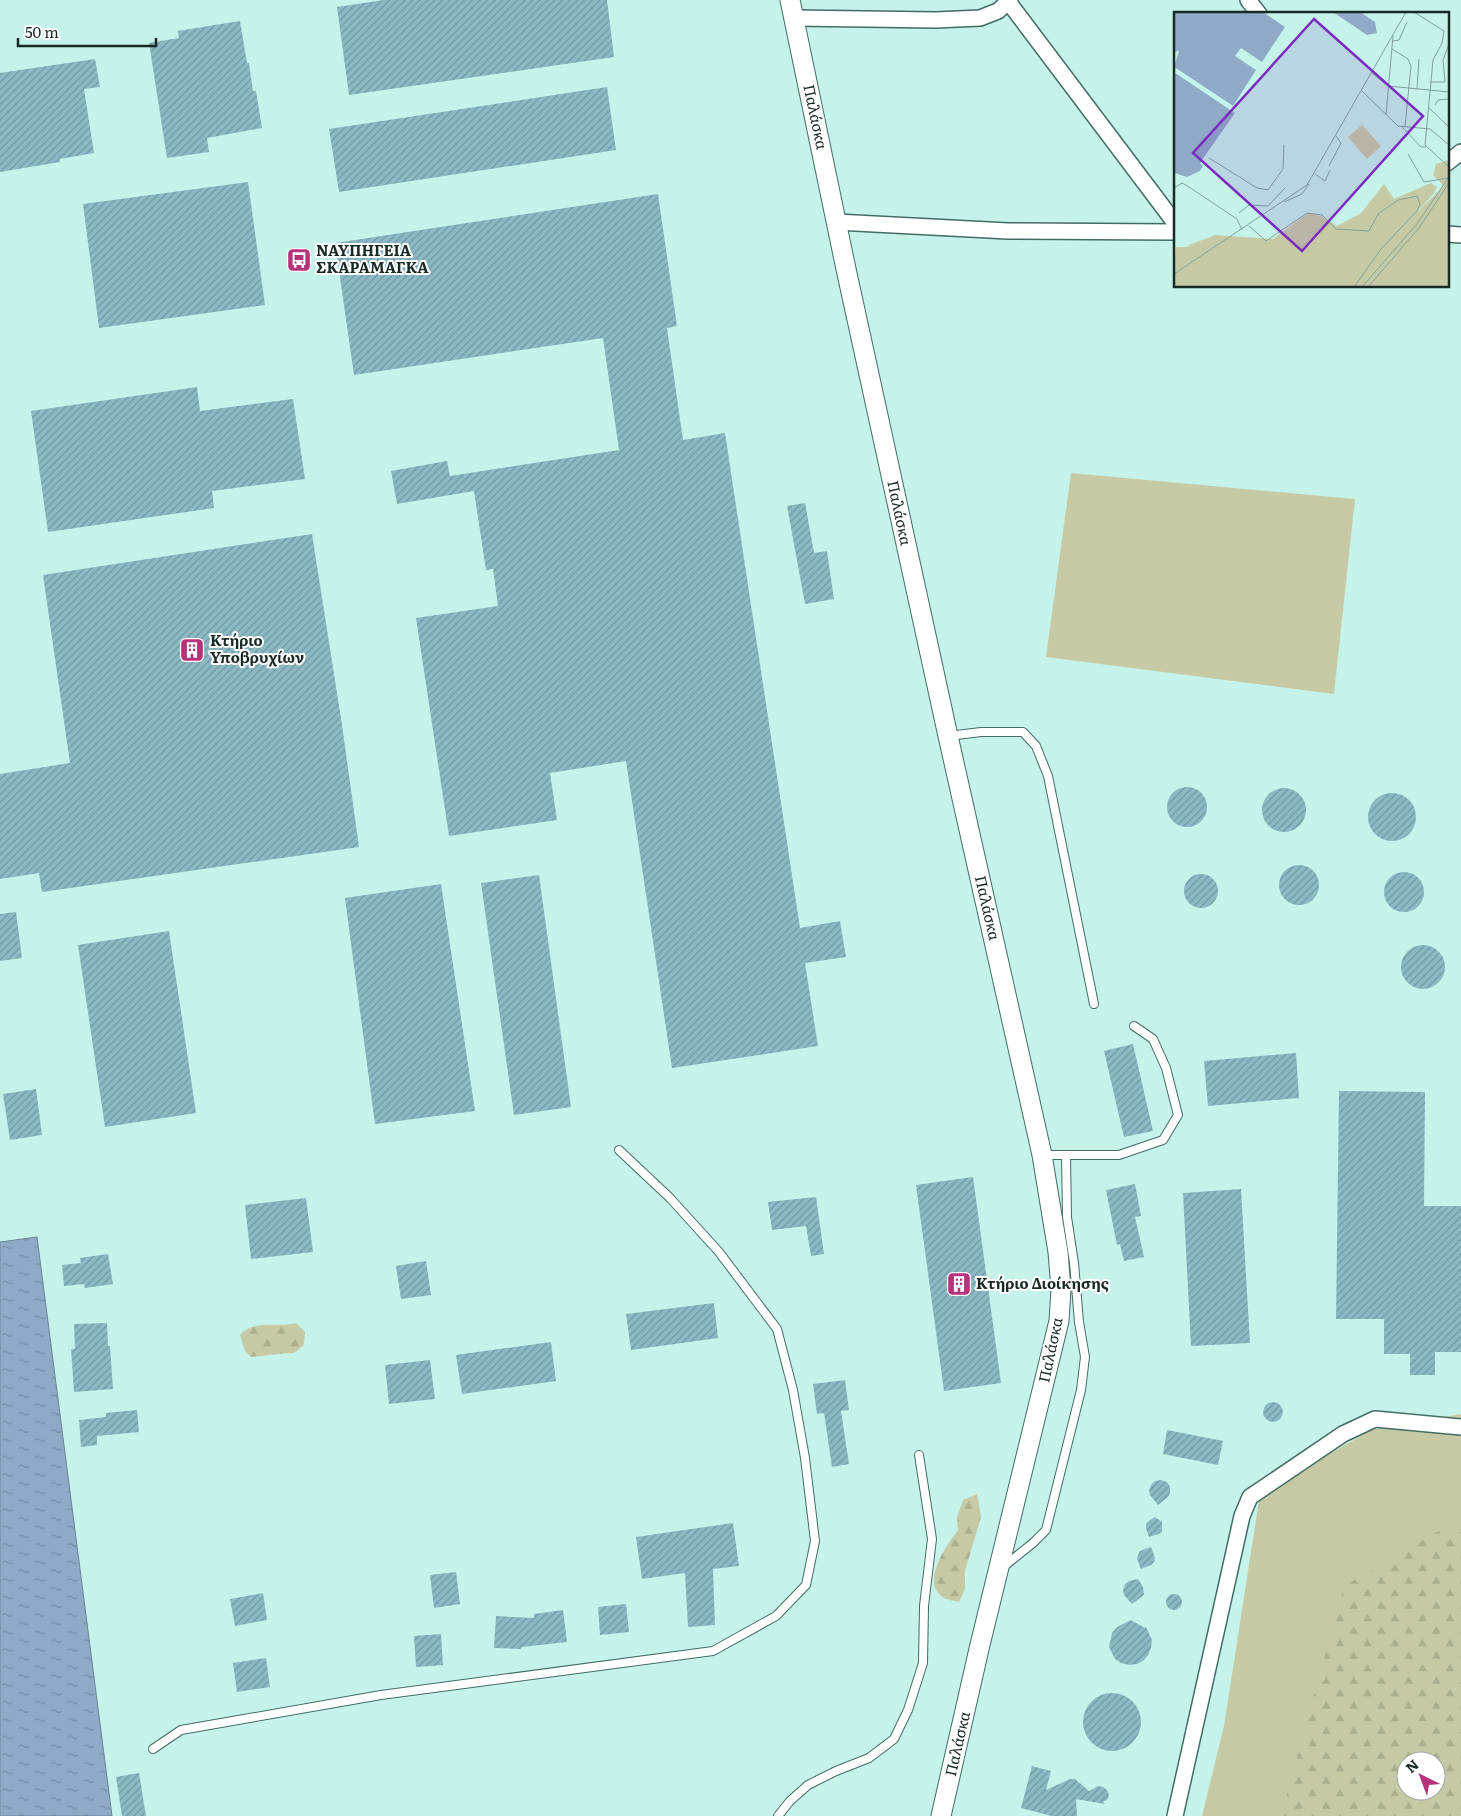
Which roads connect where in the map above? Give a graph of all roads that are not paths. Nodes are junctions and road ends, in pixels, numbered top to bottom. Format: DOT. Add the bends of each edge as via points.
graph roads {
  1 [pos="1009,0"];
  2 [pos="1248,0"];
  3 [pos="792,9"];
  4 [pos="1257,12"];
  5 [pos="1461,152"];
  6 [pos="1448,163"];
  7 [pos="836,222"];
  8 [pos="1174,222"];
  9 [pos="1174,232"];
  10 [pos="1448,234"];
  11 [pos="1461,235"];
  12 [pos="948,736"];
  13 [pos="1094,1004"];
  14 [pos="1134,1026"];
  15 [pos="619,1150"];
  16 [pos="1042,1155"];
  17 [pos="1066,1155"];
  18 [pos="1461,1427"];
  19 [pos="919,1455"];
  20 [pos="998,1570"];
  21 [pos="152,1749"];
  22 [pos="778,1816"];
  23 [pos="941,1816"];
  24 [pos="1175,1816"];
  1 -- 3 [label="street" via="998,11 980,18 936,20"];
  1 -- 8 [label="street"];
  2 -- 4 [label="street"];
  3 -- 7 [label="street, Παλάσκα"];
  5 -- 6 [label="street"];
  7 -- 9 [label="street" via="1008,231"];
  7 -- 12 [label="street, Παλάσκα"];
  10 -- 11 [label="street"];
  12 -- 13 [label="lane" via="1024,732 1036,746 1048,776"];
  12 -- 16 [label="street, Παλάσκα"];
  14 -- 17 [label="lane" via="1153,1039 1166,1068 1178,1115 1163,1140 1119,1155"];
  15 -- 21 [label="lane" via="670,1198 719,1252 777,1329 793,1390 812,1513 815,1541 806,1585 776,1616 713,1651 372,1696 181,1730"];
  16 -- 17 [label="lane"];
  16 -- 20 [label="street, Παλάσκα" via="1058,1252 1059,1320"];
  17 -- 20 [label="lane" via="1066,1217 1085,1357 1081,1390 1046,1530"];
  18 -- 24 [label="street" via="1375,1419 1343,1434 1250,1497 1242,1516"];
  19 -- 22 [label="lane" via="932,1539 924,1606 923,1664 908,1710 894,1739 869,1758 808,1785"];
  20 -- 23 [label="street, Παλάσκα"];
}
